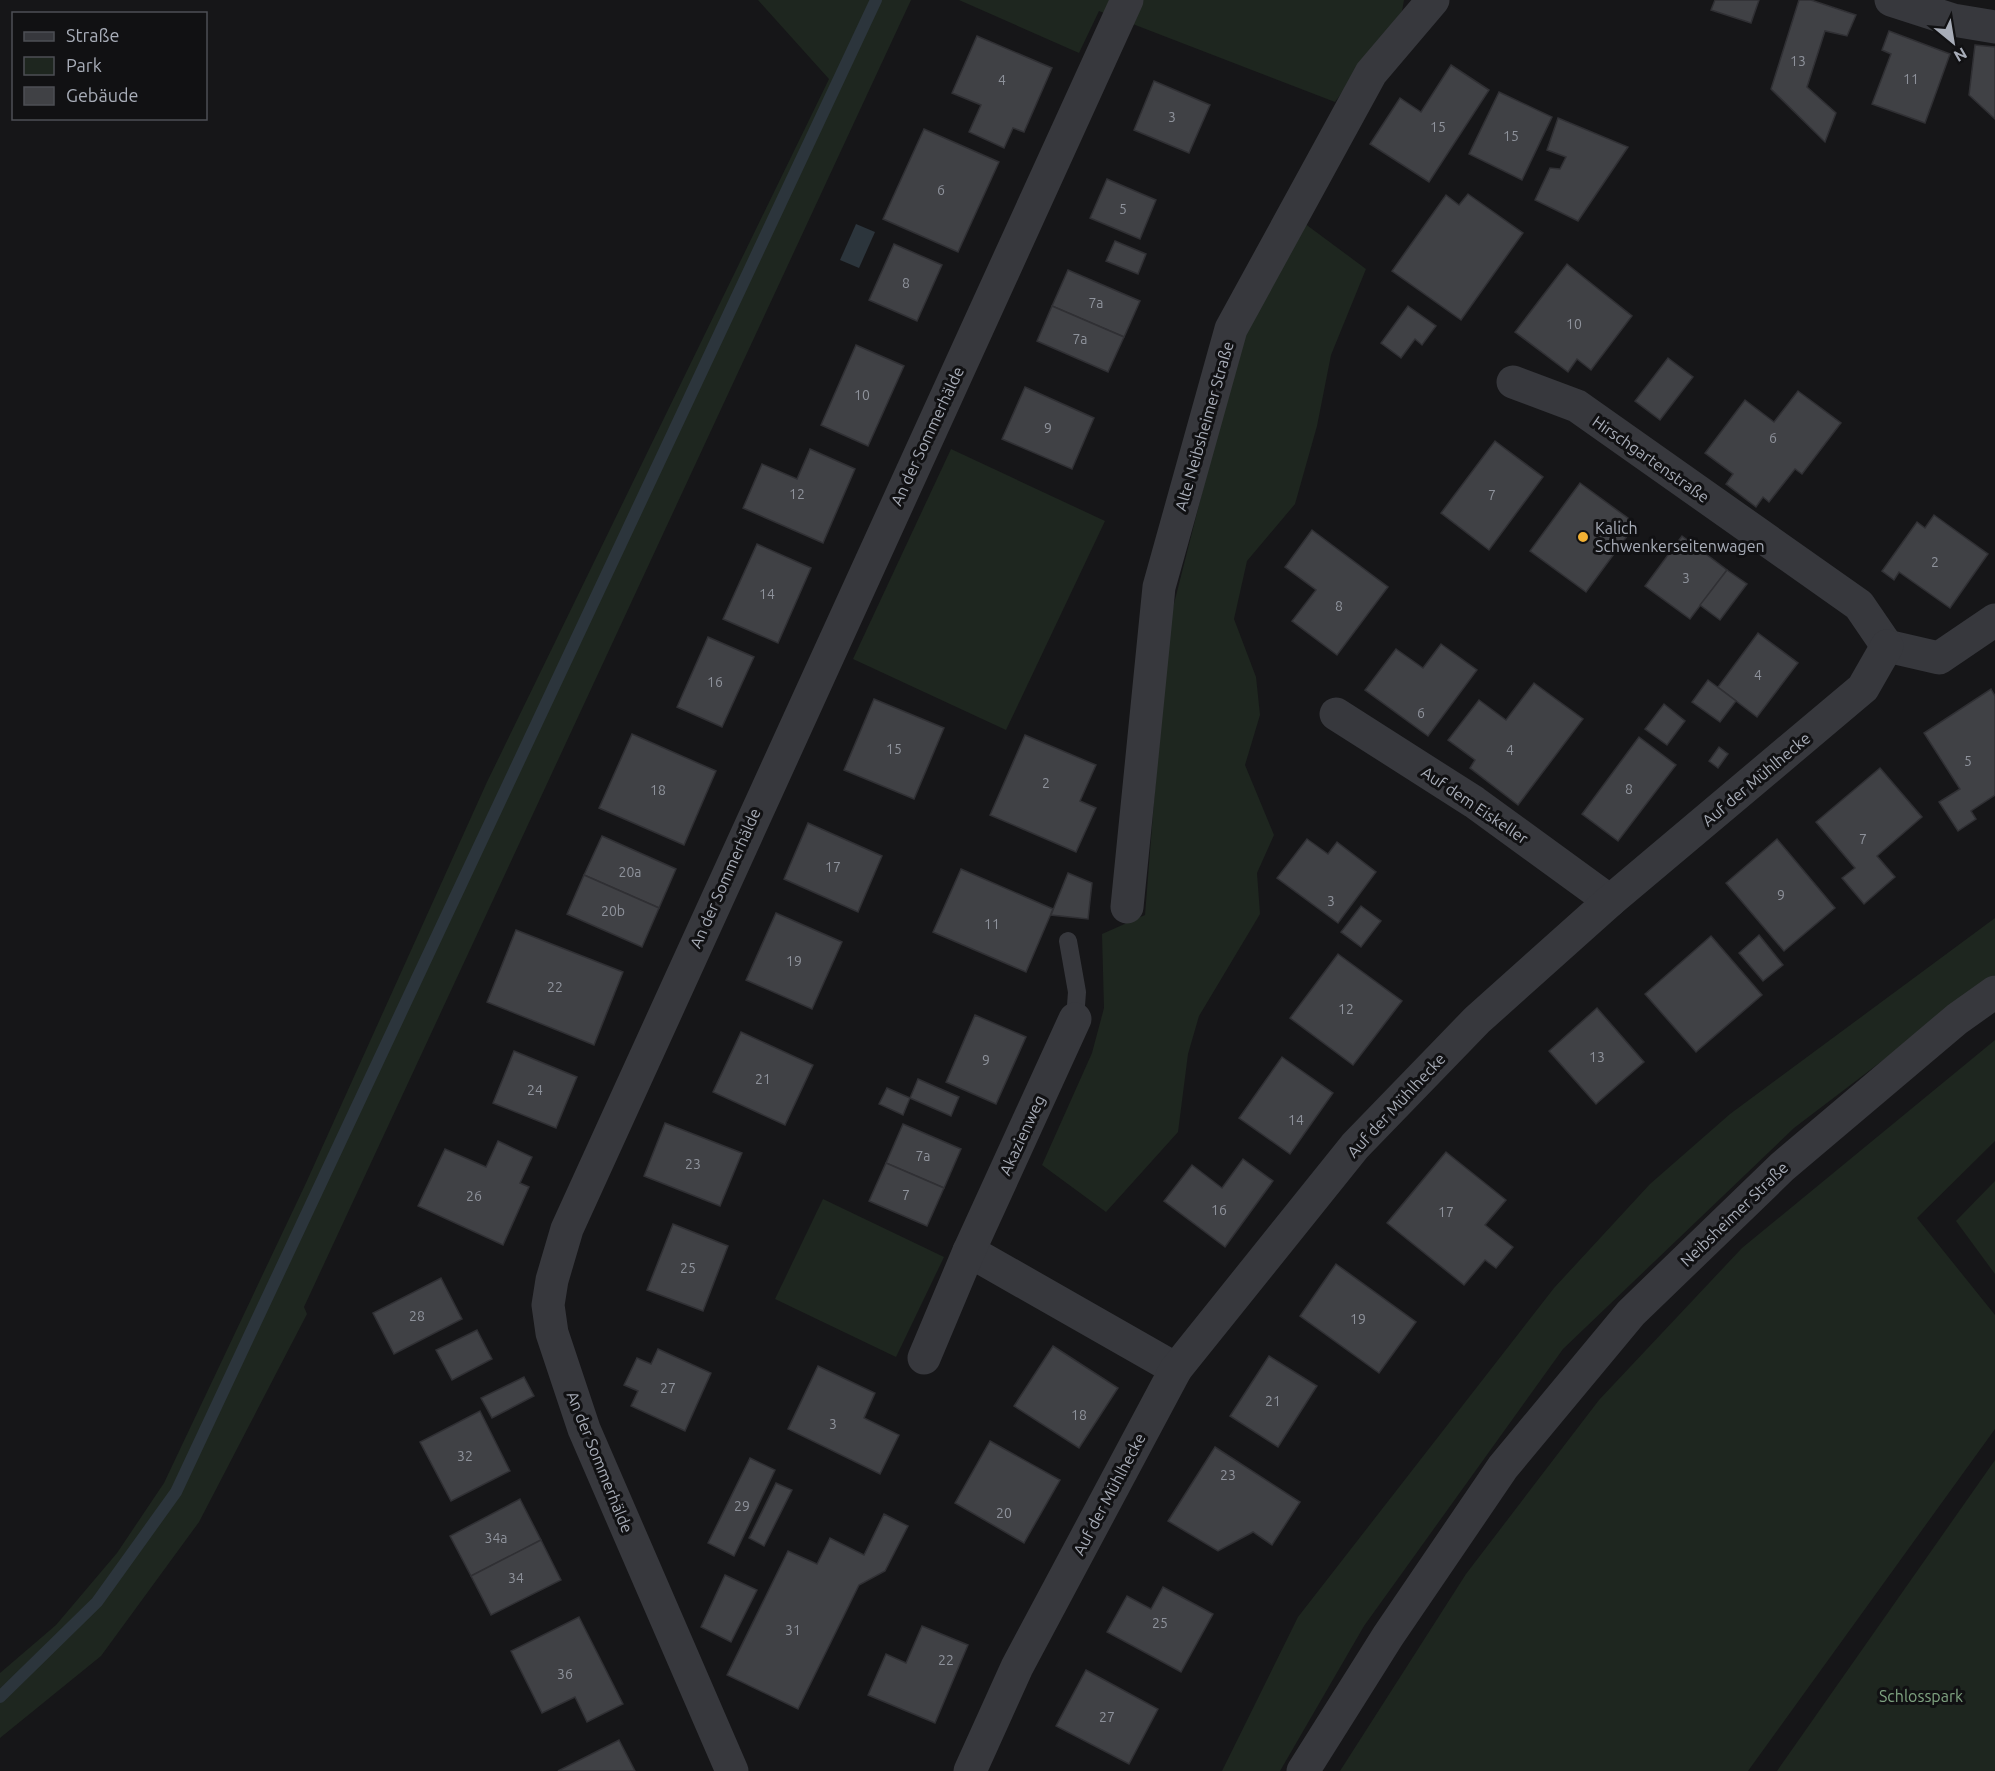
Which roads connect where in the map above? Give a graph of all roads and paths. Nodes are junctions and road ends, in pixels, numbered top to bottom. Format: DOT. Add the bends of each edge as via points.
graph roads {
  1 [pos="1127,0"];
  2 [pos="1433,0"];
  3 [pos="1892,0"];
  4 [pos="1995,27"];
  5 [pos="1513,382"];
  6 [pos="1995,620"];
  7 [pos="1887,646"];
  8 [pos="1336,714"];
  9 [pos="1610,902"];
  10 [pos="1127,907"];
  11 [pos="1068,941"];
  12 [pos="1995,992"];
  13 [pos="1076,1019"];
  14 [pos="969,1251"];
  15 [pos="924,1358"];
  16 [pos="1176,1369"];
  17 [pos="732,1771"];
  18 [pos="970,1771"];
  19 [pos="1303,1771"];
  1 -- 17 [label="street, An der Sommerhälde" via="576,1208 552,1280 548,1305 552,1333 584,1429"];
  2 -- 10 [label="street, Alte Neibsheimer Straße" via="1371,73 1231,329 1159,587"];
  3 -- 4 [label="street" via="1953,20"];
  5 -- 7 [label="street, Hirschgartenstraße" via="1577,406 1859,605"];
  6 -- 7 [label="street" via="1939,658"];
  7 -- 9 [label="street, Auf der Mühlhecke" via="1863,688"];
  8 -- 9 [label="street, Auf dem Eiskeller" via="1474,802"];
  9 -- 16 [label="street, Auf der Mühlhecke" via="1477,1020 1355,1146"];
  11 -- 13 [label="lane" via="1077,992"];
  12 -- 19 [label="street, Neibsheimer Straße" via="1957,1019 1782,1167 1631,1313 1503,1467 1388,1636"];
  13 -- 14 [label="street, Akazienweg"];
  14 -- 15 [label="street, Akazienweg"];
  14 -- 16 [label="street"];
  16 -- 18 [label="street, Auf der Mühlhecke" via="1017,1667"];
}
